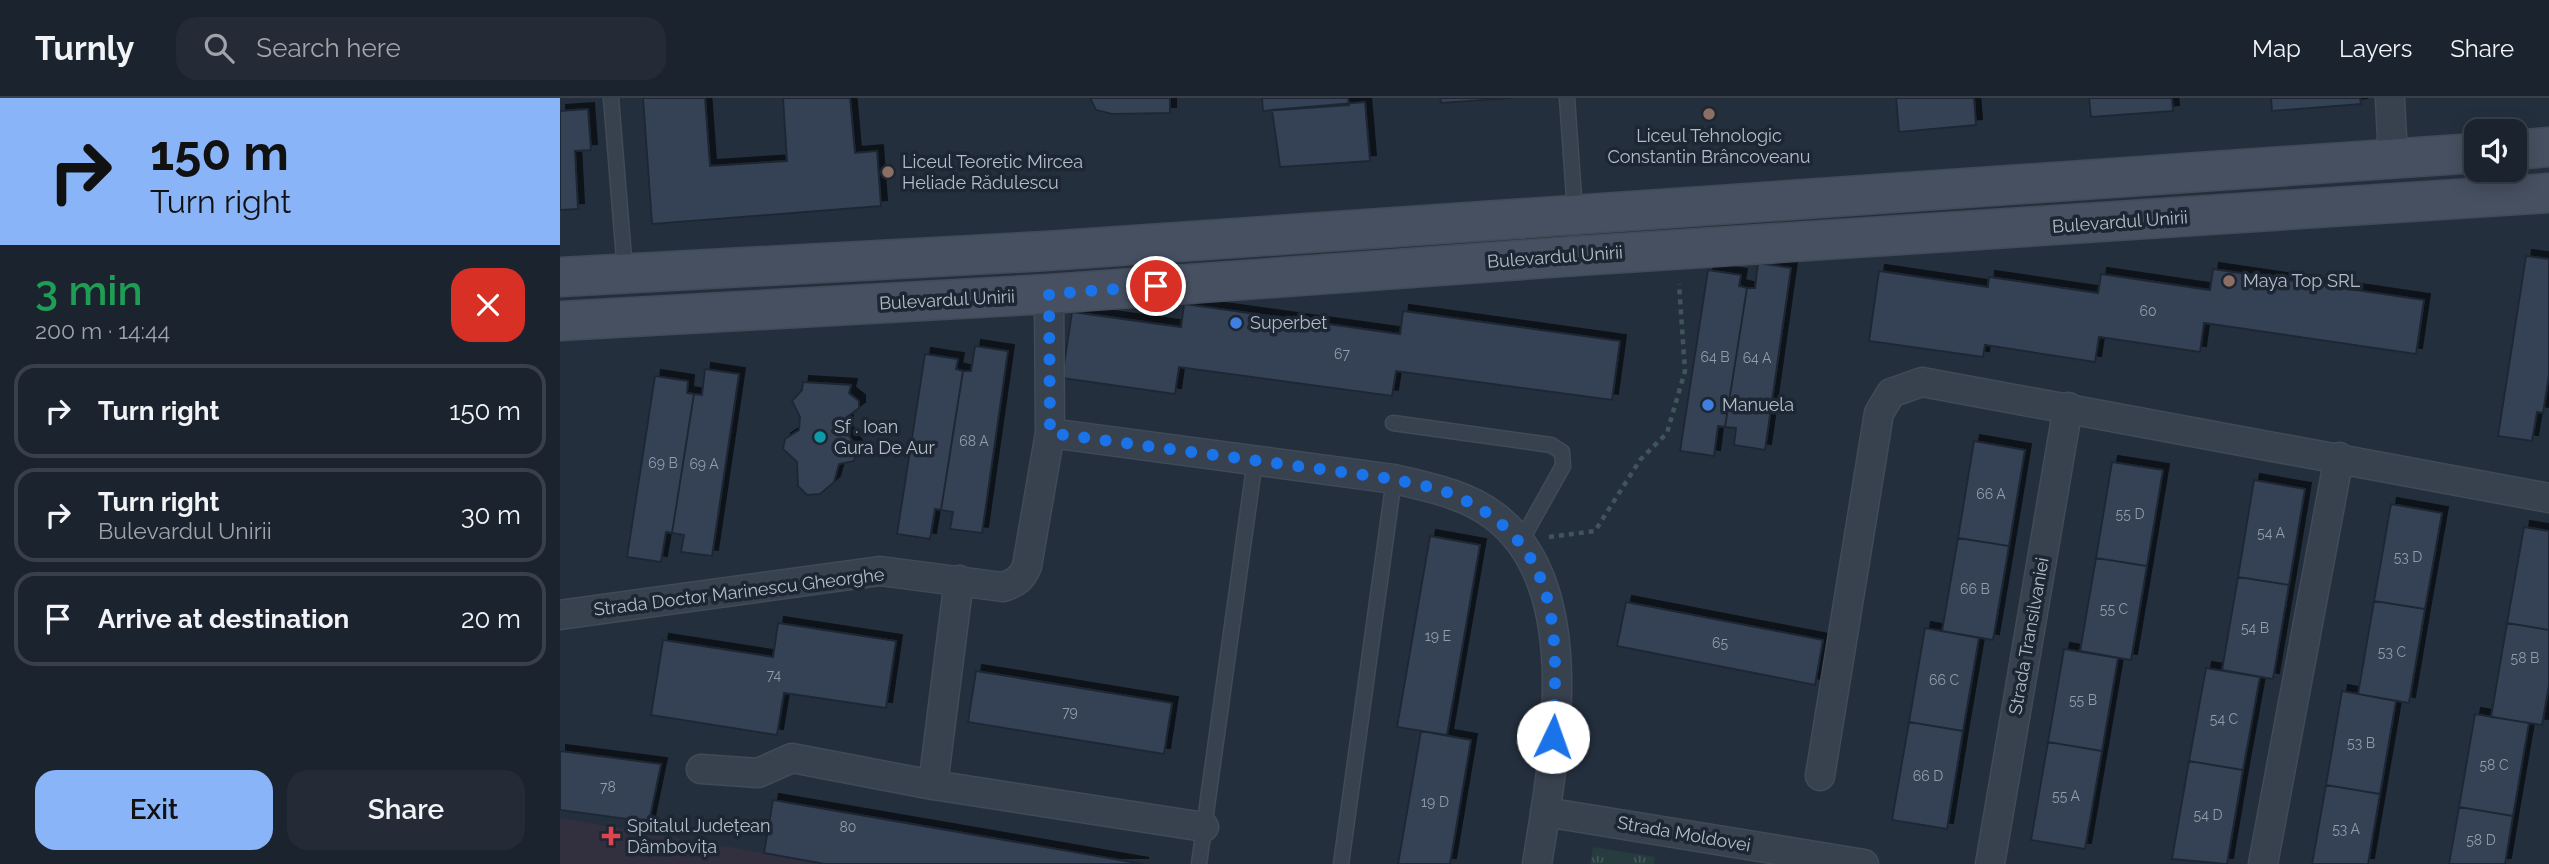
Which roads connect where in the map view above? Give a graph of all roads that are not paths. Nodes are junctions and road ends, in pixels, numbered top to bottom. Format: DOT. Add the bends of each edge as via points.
graph roads {
  1 [pos="611,98"];
  2 [pos="1567,98"];
  3 [pos="2390,98"];
  4 [pos="2549,147"];
  5 [pos="2527,149"];
  6 [pos="2464,154"];
  7 [pos="2393,158"];
  8 [pos="2549,192"];
  9 [pos="2395,204"];
  10 [pos="1575,214"];
  11 [pos="1046,251"];
  12 [pos="625,273"];
  13 [pos="560,277"];
  14 [pos="1049,294"];
  15 [pos="628,317"];
  16 [pos="560,321"];
  17 [pos="2068,407"];
  18 [pos="1394,423"];
  19 [pos="1050,433"];
  20 [pos="2339,457"];
  21 [pos="1255,460"];
  22 [pos="1394,479"];
  23 [pos="2549,498"];
  24 [pos="1521,541"];
  25 [pos="959,580"];
  26 [pos="560,615"];
  27 [pos="701,769"];
  28 [pos="1821,776"];
  29 [pos="933,785"];
  30 [pos="1545,812"];
  31 [pos="1204,827"];
  32 [pos="1199,864"];
  33 [pos="1341,864"];
  34 [pos="1537,864"];
  35 [pos="1864,864"];
  36 [pos="1990,864"];
  37 [pos="2263,864"];
  1 -- 12 [label="lane"];
  2 -- 10 [label="lane"];
  3 -- 7 [label="street"];
  4 -- 5 [label="main road"];
  6 -- 7 [label="main road"];
  7 -- 9 [label="main road"];
  7 -- 10 [label="main road"];
  8 -- 9 [label="main road, Bulevardul Unirii"];
  9 -- 14 [label="main road, Bulevardul Unirii"];
  10 -- 11 [label="main road"];
  11 -- 12 [label="main road"];
  11 -- 14 [label="main road"];
  12 -- 13 [label="main road"];
  12 -- 15 [label="main road"];
  14 -- 15 [label="main road, Bulevardul Unirii"];
  14 -- 19 [label="street, Strada Doctor Marinescu Gheorghe"];
  15 -- 16 [label="main road, Bulevardul Unirii"];
  17 -- 20 [label="street"];
  17 -- 28 [label="street" via="1922,382 1891,393 1879,413"];
  17 -- 36 [label="street, Strada Transilvaniei"];
  18 -- 24 [label="lane" via="1551,445 1562,452 1563,466"];
  19 -- 21 [label="street"];
  19 -- 25 [label="street, Strada Doctor Marinescu Gheorghe" via="1023,577 1003,587"];
  20 -- 23 [label="street"];
  20 -- 37 [label="street"];
  21 -- 22 [label="street"];
  21 -- 31 [label="lane"];
  22 -- 24 [label="street" via="1449,493 1493,515"];
  22 -- 33 [label="lane"];
  24 -- 30 [label="street" via="1539,570 1552,611 1556,648"];
  25 -- 26 [label="street, Strada Doctor Marinescu Gheorghe" via="880,571"];
  25 -- 29 [label="street"];
  27 -- 29 [label="street" via="758,773 792,758"];
  29 -- 31 [label="street"];
  30 -- 34 [label="street"];
  30 -- 35 [label="street, Strada Moldovei"];
  31 -- 32 [label="lane"];
}
